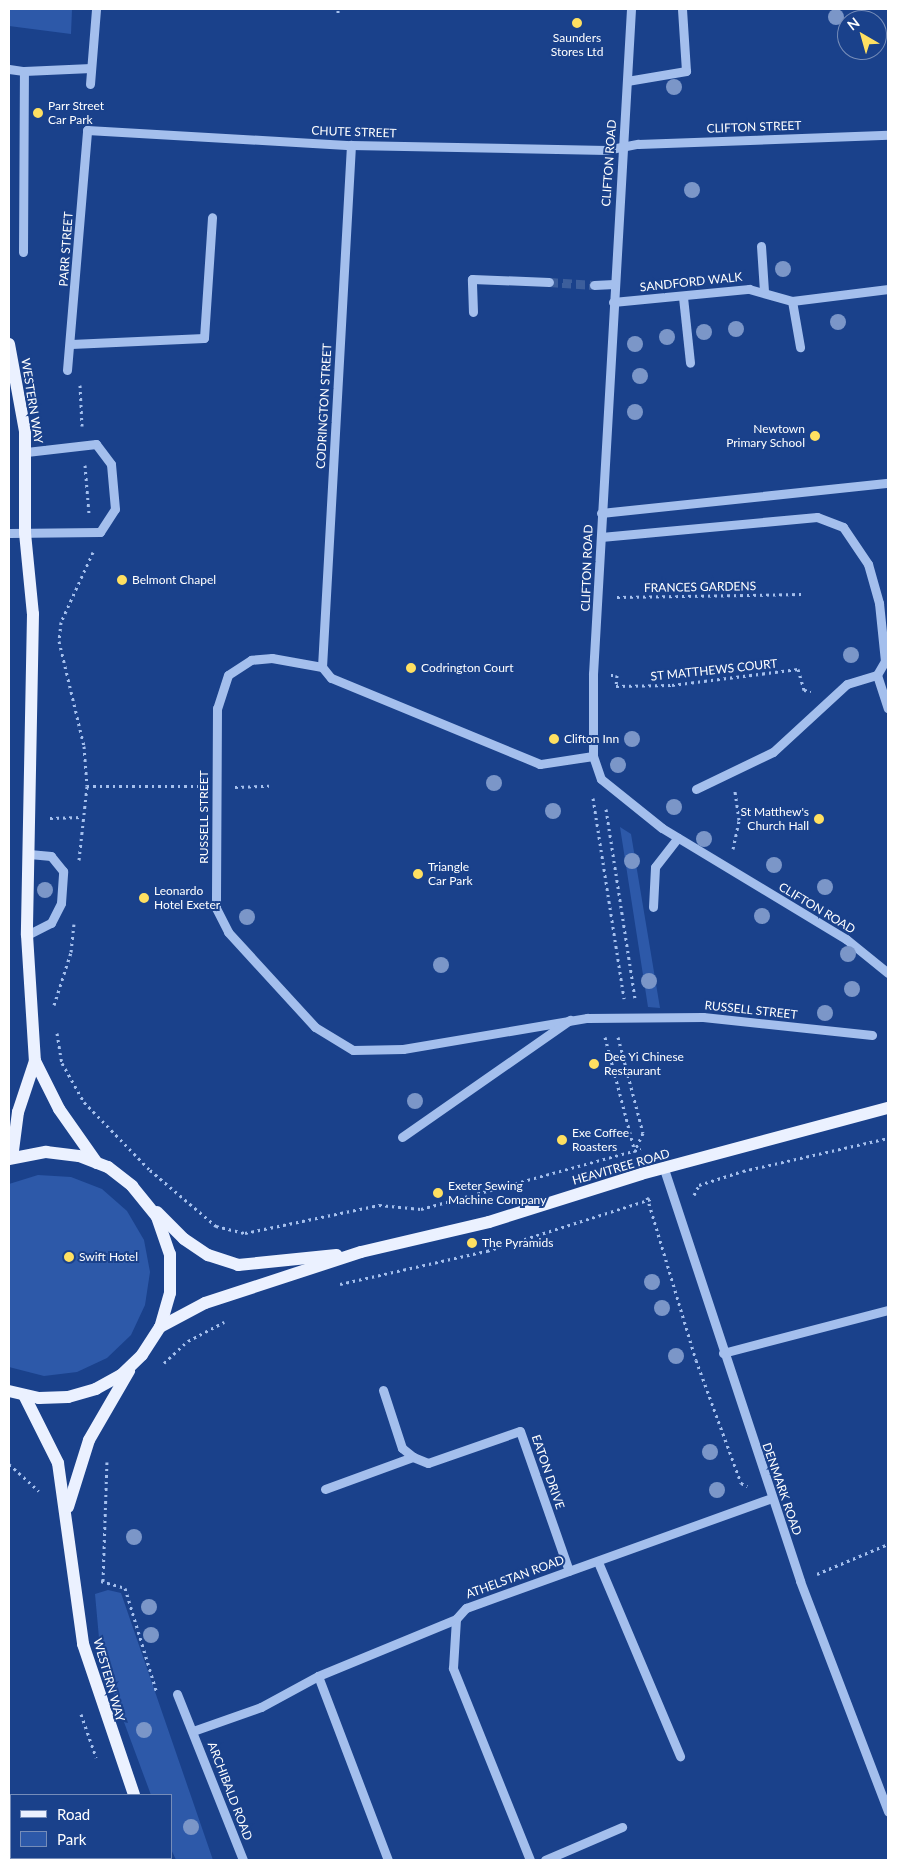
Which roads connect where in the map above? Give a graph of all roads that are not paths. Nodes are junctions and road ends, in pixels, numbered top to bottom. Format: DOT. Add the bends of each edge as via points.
graph roads {
  1 [pos="96,9"];
  2 [pos="631,9"];
  3 [pos="682,9"];
  4 [pos="91,68"];
  5 [pos="9,69"];
  6 [pos="24,71"];
  7 [pos="627,81"];
  8 [pos="90,84"];
  9 [pos="87,130"];
  10 [pos="888,135"];
  11 [pos="351,145"];
  12 [pos="621,148"];
  13 [pos="212,218"];
  14 [pos="761,246"];
  15 [pos="23,252"];
  16 [pos="549,282"];
  17 [pos="614,284"];
  18 [pos="594,285"];
  19 [pos="888,289"];
  20 [pos="764,291"];
  21 [pos="683,297"];
  22 [pos="792,301"];
  23 [pos="613,302"];
  24 [pos="473,312"];
  25 [pos="9,344"];
  26 [pos="71,344"];
  27 [pos="800,346"];
  28 [pos="690,363"];
  29 [pos="66,370"];
  30 [pos="26,452"];
  31 [pos="888,484"];
  32 [pos="602,513"];
  33 [pos="9,533"];
  34 [pos="26,533"];
  35 [pos="601,537"];
  36 [pos="322,667"];
  37 [pos="877,675"];
  38 [pos="888,708"];
  39 [pos="592,756"];
  40 [pos="696,789"];
  41 [pos="678,838"];
  42 [pos="29,854"];
  43 [pos="653,907"];
  44 [pos="26,934"];
  45 [pos="888,973"];
  46 [pos="571,1019"];
  47 [pos="872,1034"];
  48 [pos="35,1061"];
  49 [pos="888,1108"];
  50 [pos="402,1137"];
  51 [pos="11,1158"];
  52 [pos="97,1163"];
  53 [pos="664,1168"];
  54 [pos="152,1206"];
  55 [pos="361,1252"];
  56 [pos="888,1310"];
  57 [pos="160,1327"];
  58 [pos="723,1352"];
  59 [pos="132,1364"];
  60 [pos="383,1390"];
  61 [pos="14,1393"];
  62 [pos="413,1457"];
  63 [pos="325,1489"];
  64 [pos="772,1498"];
  65 [pos="67,1509"];
  66 [pos="598,1562"];
  67 [pos="569,1571"];
  68 [pos="456,1618"];
  69 [pos="318,1676"];
  70 [pos="177,1694"];
  71 [pos="193,1731"];
  72 [pos="680,1756"];
  73 [pos="134,1794"];
  74 [pos="888,1812"];
  75 [pos="622,1827"];
  76 [pos="243,1860"];
  77 [pos="388,1860"];
  78 [pos="530,1860"];
  79 [pos="545,1860"];
  1 -- 4 [label="street"];
  2 -- 7 [label="street, CLIFTON ROAD"];
  3 -- 7 [label="street" via="686,71"];
  4 -- 6 [label="street"];
  4 -- 8 [label="street"];
  5 -- 6 [label="street"];
  6 -- 15 [label="street"];
  7 -- 12 [label="street, CLIFTON ROAD"];
  9 -- 11 [label="street, CHUTE STREET"];
  9 -- 26 [label="street, PARR STREET"];
  10 -- 12 [label="street, CLIFTON STREET"];
  11 -- 12 [label="street, CHUTE STREET"];
  11 -- 36 [label="street, CODRINGTON STREET"];
  12 -- 17 [label="street, CLIFTON ROAD"];
  13 -- 26 [label="street" via="204,338"];
  14 -- 20 [label="street"];
  16 -- 24 [label="street" via="472,279"];
  17 -- 18 [label="street"];
  17 -- 23 [label="street, CLIFTON ROAD"];
  19 -- 22 [label="street, SANDFORD WALK"];
  20 -- 21 [label="street, SANDFORD WALK"];
  20 -- 22 [label="street, SANDFORD WALK"];
  21 -- 23 [label="street, SANDFORD WALK"];
  21 -- 28 [label="street"];
  22 -- 27 [label="street"];
  23 -- 32 [label="street, CLIFTON ROAD"];
  25 -- 30 [label="main road, WESTERN WAY"];
  26 -- 29 [label="street, PARR STREET"];
  30 -- 34 [label="main road, WESTERN WAY"];
  30 -- 34 [label="street" via="84,448 96,444 111,464 115,509 107,525 91,532"];
  31 -- 32 [label="street"];
  32 -- 35 [label="street, CLIFTON ROAD"];
  33 -- 34 [label="street"];
  34 -- 42 [label="main road, WESTERN WAY" via="33,614"];
  35 -- 37 [label="street" via="817,517 843,527 868,564 878,603 885,661"];
  35 -- 39 [label="street, CLIFTON ROAD"];
  36 -- 39 [label="street, RUSSELL STREET" via="331,678 540,764"];
  36 -- 46 [label="street, RUSSELL STREET" via="272,658 251,660 228,675 217,708 216,908 228,932 315,1027 353,1050 404,1050"];
  37 -- 38 [label="street"];
  37 -- 40 [label="street" via="847,684 773,752"];
  39 -- 41 [label="street, CLIFTON ROAD" via="601,779"];
  41 -- 43 [label="street" via="655,866"];
  41 -- 45 [label="street, CLIFTON ROAD" via="846,938"];
  42 -- 44 [label="main road, WESTERN WAY"];
  42 -- 44 [label="street" via="51,856 63,871 61,903 51,924"];
  44 -- 48 [label="main road, WESTERN WAY"];
  46 -- 47 [label="street, RUSSELL STREET" via="703,1017"];
  46 -- 50 [label="street"];
  48 -- 51 [label="main road, WESTERN WAY" via="18,1112"];
  48 -- 52 [label="main road, WESTERN WAY" via="59,1109"];
  49 -- 53 [label="main road, HEAVITREE ROAD"];
  51 -- 52 [label="main road" via="46,1152"];
  52 -- 54 [label="main road, HEAVITREE ROAD" via="132,1186"];
  53 -- 55 [label="main road, HEAVITREE ROAD" via="489,1222"];
  53 -- 58 [label="street, DENMARK ROAD"];
  54 -- 55 [label="main road, HEAVITREE ROAD" via="184,1239 208,1255 238,1265"];
  54 -- 57 [label="main road" via="170,1254 170,1293"];
  55 -- 57 [label="main road, HEAVITREE ROAD" via="205,1303"];
  56 -- 58 [label="street"];
  57 -- 59 [label="main road"];
  58 -- 64 [label="street, DENMARK ROAD"];
  59 -- 61 [label="main road" via="96,1389 68,1398"];
  59 -- 65 [label="main road, WESTERN WAY" via="89,1440"];
  60 -- 62 [label="street" via="402,1448"];
  61 -- 65 [label="main road, WESTERN WAY" via="51,1446"];
  62 -- 63 [label="street, EATON DRIVE"];
  62 -- 67 [label="street, EATON DRIVE" via="428,1463 520,1431"];
  64 -- 66 [label="street, ATHELSTAN ROAD"];
  64 -- 74 [label="street, DENMARK ROAD"];
  65 -- 73 [label="main road, WESTERN WAY" via="83,1644"];
  66 -- 67 [label="street, ATHELSTAN ROAD"];
  66 -- 72 [label="street"];
  67 -- 68 [label="street, ATHELSTAN ROAD" via="466,1608"];
  68 -- 69 [label="street, ATHELSTAN ROAD"];
  68 -- 78 [label="street" via="453,1668"];
  69 -- 71 [label="street, ARCHIBALD ROAD" via="261,1707"];
  69 -- 77 [label="street"];
  70 -- 71 [label="street, ARCHIBALD ROAD"];
  71 -- 76 [label="street, ARCHIBALD ROAD"];
  75 -- 79 [label="street"];
}
